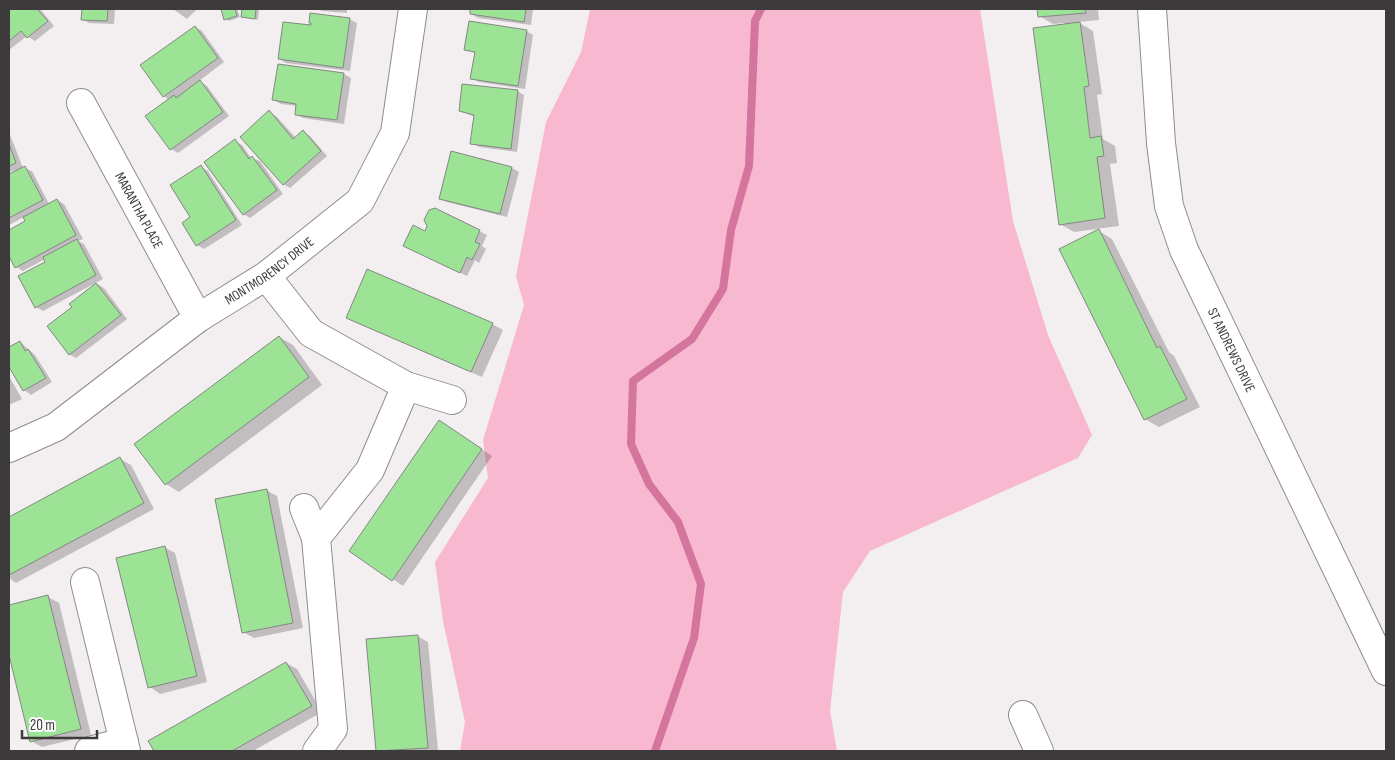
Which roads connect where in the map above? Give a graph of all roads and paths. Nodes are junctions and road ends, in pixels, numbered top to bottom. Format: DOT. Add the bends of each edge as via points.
graph roads {
  1 [pos="413,9"];
  2 [pos="1152,9"];
  3 [pos="81,103"];
  4 [pos="266,276"];
  5 [pos="198,318"];
  6 [pos="406,386"];
  7 [pos="452,400"];
  8 [pos="9,448"];
  9 [pos="304,508"];
  10 [pos="316,538"];
  11 [pos="85,582"];
  12 [pos="1386,671"];
  13 [pos="1023,715"];
  14 [pos="125,747"];
  15 [pos="89,751"];
  16 [pos="316,751"];
  17 [pos="1039,751"];
  1 -- 4 [label="street, MONTMORENCY DRIVE" via="395,134 360,201"];
  2 -- 12 [label="street, ST ANDREWS DRIVE" via="1160,143 1169,206 1184,250"];
  3 -- 5 [label="street, MARANTHA PLACE"];
  4 -- 5 [label="street, MONTMORENCY DRIVE"];
  4 -- 6 [label="street" via="311,333"];
  5 -- 8 [label="street, MONTMORENCY DRIVE" via="56,427"];
  6 -- 7 [label="street"];
  6 -- 10 [label="street" via="370,470"];
  9 -- 10 [label="street"];
  10 -- 16 [label="street" via="333,728"];
  11 -- 14 [label="street"];
  13 -- 17 [label="street"];
  14 -- 15 [label="street"];
}
